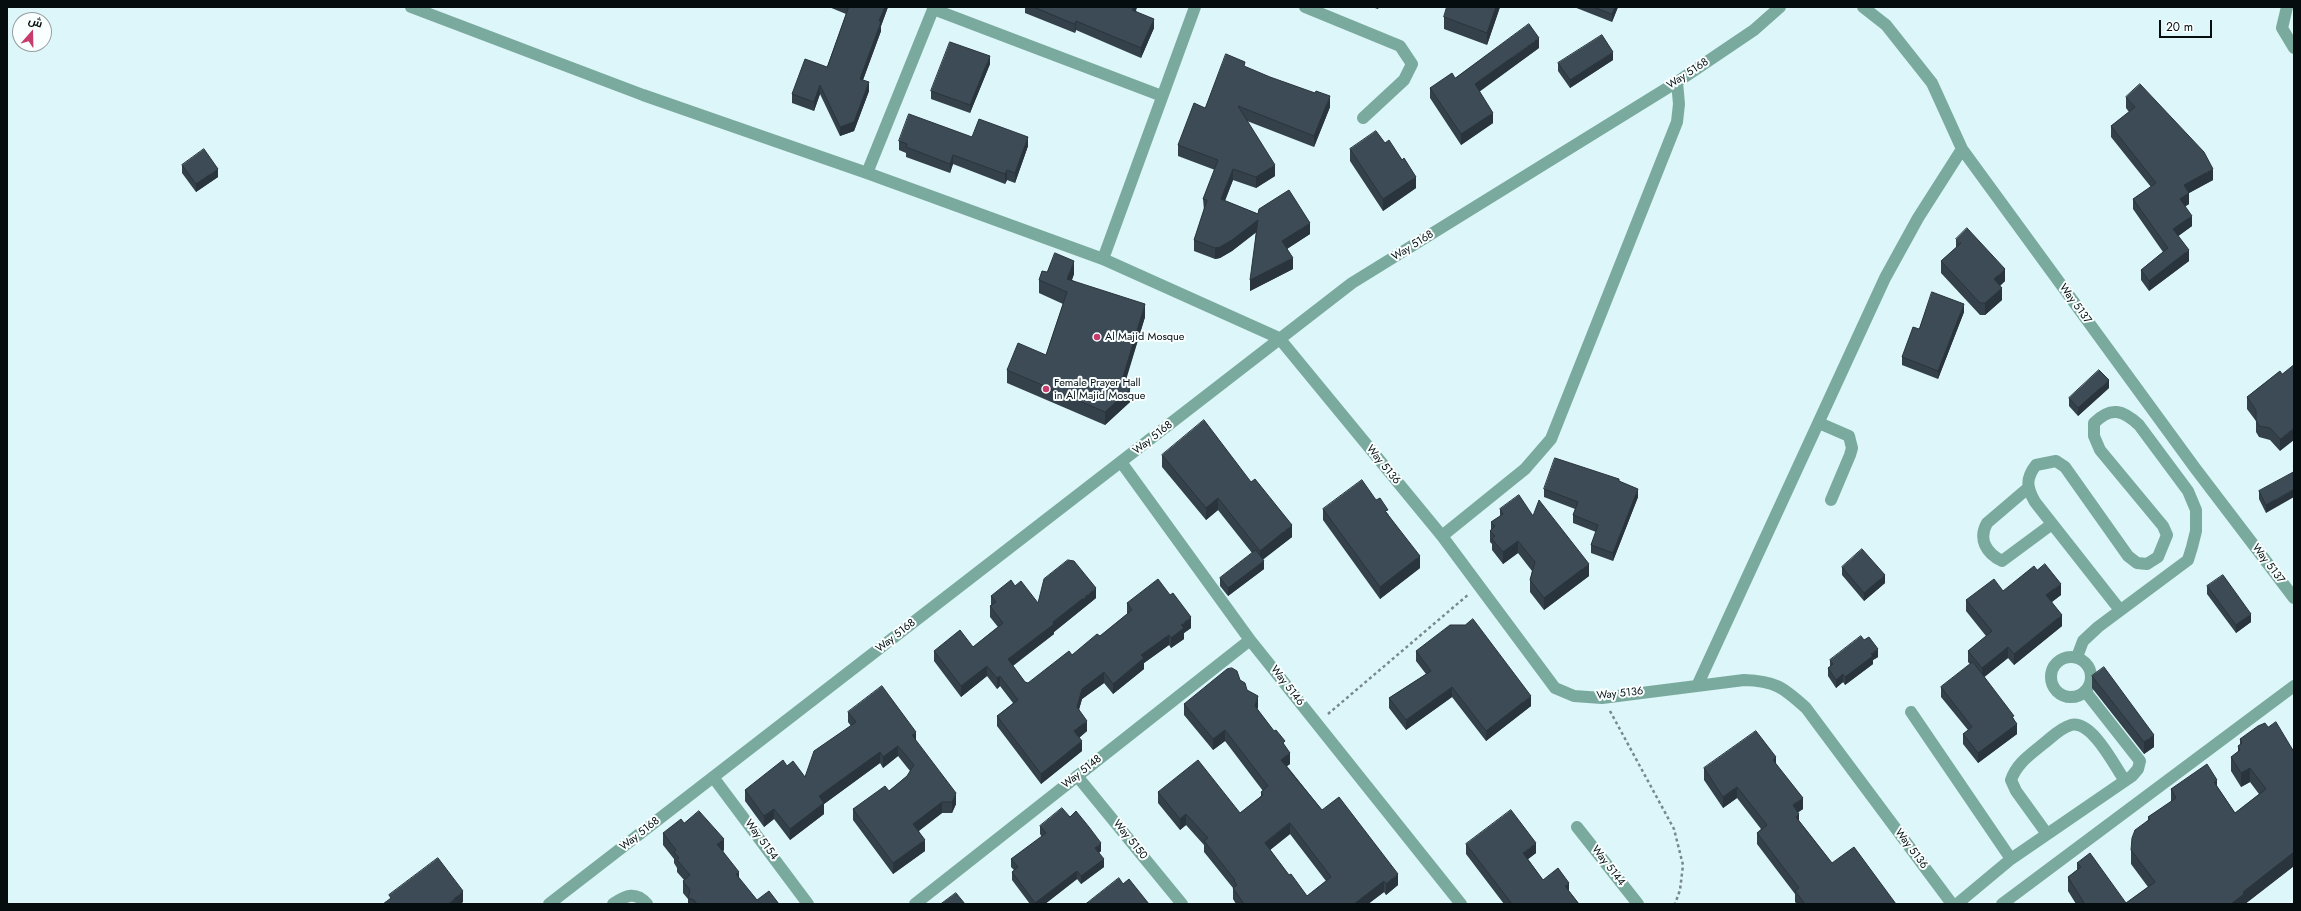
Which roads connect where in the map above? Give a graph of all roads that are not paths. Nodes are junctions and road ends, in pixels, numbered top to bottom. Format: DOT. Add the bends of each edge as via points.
graph roads {
  1 [pos="411,7"];
  2 [pos="1195,7"];
  3 [pos="1305,7"];
  4 [pos="1780,7"];
  5 [pos="1863,7"];
  6 [pos="2288,7"];
  7 [pos="933,8"];
  8 [pos="2294,48"];
  9 [pos="1677,82"];
  10 [pos="1162,96"];
  11 [pos="1363,118"];
  12 [pos="1962,149"];
  13 [pos="867,173"];
  14 [pos="1103,259"];
  15 [pos="1279,338"];
  16 [pos="1819,423"];
  17 [pos="1121,462"];
  18 [pos="2028,488"];
  19 [pos="1831,500"];
  20 [pos="2052,524"];
  21 [pos="1442,536"];
  22 [pos="2294,598"];
  23 [pos="2120,610"];
  24 [pos="1250,640"];
  25 [pos="2077,657"];
  26 [pos="1698,684"];
  27 [pos="2294,686"];
  28 [pos="2085,691"];
  29 [pos="1911,712"];
  30 [pos="1077,776"];
  31 [pos="713,777"];
  32 [pos="2125,781"];
  33 [pos="1577,827"];
  34 [pos="2047,834"];
  35 [pos="2011,858"];
  36 [pos="549,904"];
  37 [pos="614,904"];
  38 [pos="647,904"];
  39 [pos="808,904"];
  40 [pos="915,904"];
  41 [pos="1182,904"];
  42 [pos="1461,904"];
  43 [pos="1638,904"];
  44 [pos="1952,904"];
  45 [pos="1957,904"];
  46 [pos="2002,904"];
  1 -- 13 [label="street" via="643,95"];
  2 -- 10 [label="street"];
  3 -- 11 [label="street" via="1400,46 1412,64 1404,80"];
  4 -- 9 [label="street, Way 5168" via="1754,30"];
  5 -- 12 [label="street, Way 5137" via="1886,25 1932,83"];
  6 -- 8 [label="street" via="2282,28"];
  7 -- 10 [label="street"];
  7 -- 13 [label="street"];
  9 -- 15 [label="street, Way 5168" via="1352,283"];
  9 -- 21 [label="street" via="1677,122 1552,439 1525,469"];
  10 -- 14 [label="street"];
  12 -- 16 [label="street" via="1918,218 1885,278"];
  12 -- 22 [label="street, Way 5137" via="2190,462"];
  13 -- 14 [label="street"];
  14 -- 15 [label="street"];
  15 -- 17 [label="street, Way 5168"];
  15 -- 21 [label="street, Way 5136"];
  16 -- 19 [label="street" via="1849,436 1852,448"];
  16 -- 26 [label="street"];
  17 -- 24 [label="street, Way 5146"];
  17 -- 31 [label="street, Way 5168"];
  18 -- 20 [label="street"];
  18 -- 20 [label="street" via="1987,523 1983,530 1982,542 1992,556 2002,561"];
  18 -- 23 [label="street" via="2029,475 2036,465 2056,461 2065,467 2128,556 2137,563 2147,564 2158,557 2167,535 2163,526 2100,450 2094,436 2094,423 2103,414 2114,411 2129,416 2139,425 2188,491 2196,510 2196,531 2188,560"];
  20 -- 23 [label="street"];
  21 -- 26 [label="street, Way 5136" via="1555,688 1574,696 1602,698"];
  23 -- 25 [label="street" via="2083,641"];
  24 -- 30 [label="street, Way 5148"];
  24 -- 42 [label="street, Way 5146"];
  25 -- 28 [label="street" via="2088,665 2091,679"];
  25 -- 28 [label="street" via="2063,658 2052,668 2051,681 2059,693 2072,697"];
  26 -- 44 [label="street, Way 5136" via="1766,681 1788,692 1806,708"];
  27 -- 46 [label="street"];
  28 -- 32 [label="street" via="2140,761 2138,768"];
  29 -- 35 [label="street"];
  30 -- 40 [label="street, Way 5148"];
  30 -- 41 [label="street, Way 5150"];
  31 -- 36 [label="street, Way 5168"];
  31 -- 39 [label="street, Way 5154"];
  32 -- 34 [label="street"];
  32 -- 34 [label="street" via="2092,731 2080,724 2060,730 2022,761 2011,780"];
  33 -- 43 [label="street, Way 5144"];
  34 -- 35 [label="street"];
  35 -- 45 [label="street"];
  37 -- 38 [label="street" via="622,897 633,895 639,896"];
}
